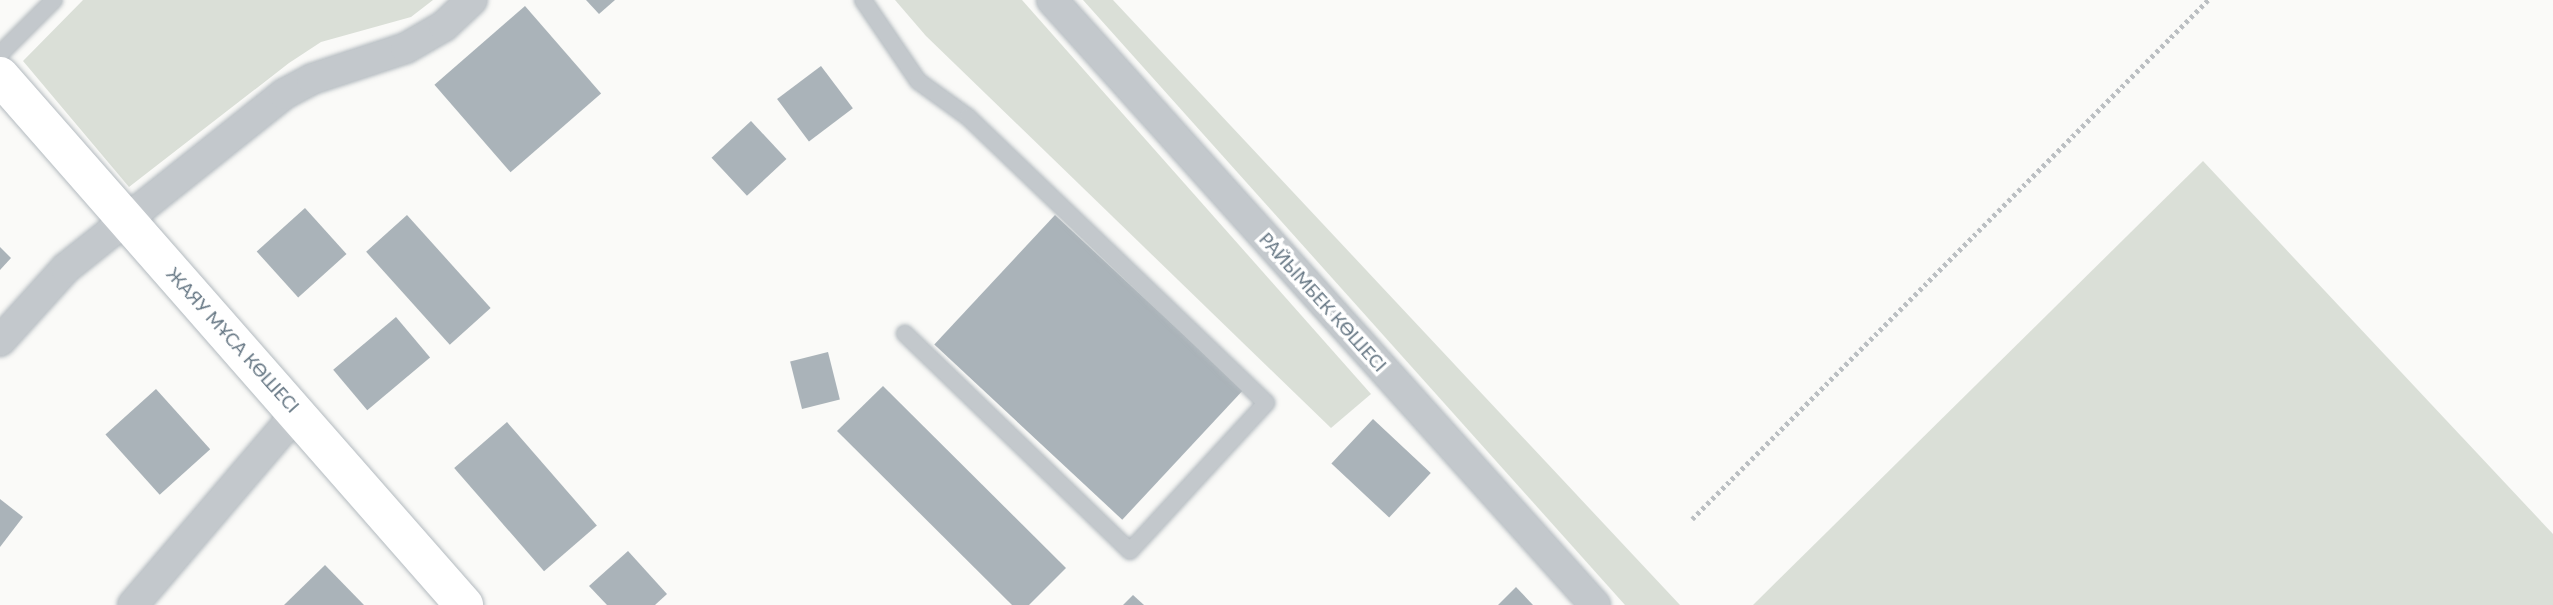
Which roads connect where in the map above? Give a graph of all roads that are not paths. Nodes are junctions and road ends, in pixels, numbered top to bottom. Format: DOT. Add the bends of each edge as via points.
graph roads {
  1 [pos="54,0"];
  2 [pos="472,0"];
  3 [pos="863,0"];
  4 [pos="1052,0"];
  5 [pos="0,54"];
  6 [pos="0,76"];
  7 [pos="125,218"];
  8 [pos="905,334"];
  9 [pos="0,341"];
  10 [pos="298,412"];
  11 [pos="133,605"];
  12 [pos="464,605"];
  13 [pos="1595,605"];
  1 -- 5 [label="lane"];
  2 -- 7 [label="street" via="443,26 405,48 312,79 284,94"];
  3 -- 8 [label="lane" via="918,80 968,117 1266,403 1130,551"];
  4 -- 13 [label="street, РАЙЫМБЕК КӨШЕСІ"];
  6 -- 7 [label="street, ЖАЯУ МҰСА КӨШЕСІ"];
  7 -- 9 [label="street" via="65,268"];
  7 -- 10 [label="street, ЖАЯУ МҰСА КӨШЕСІ"];
  10 -- 11 [label="street"];
  10 -- 12 [label="street, ЖАЯУ МҰСА КӨШЕСІ"];
}
